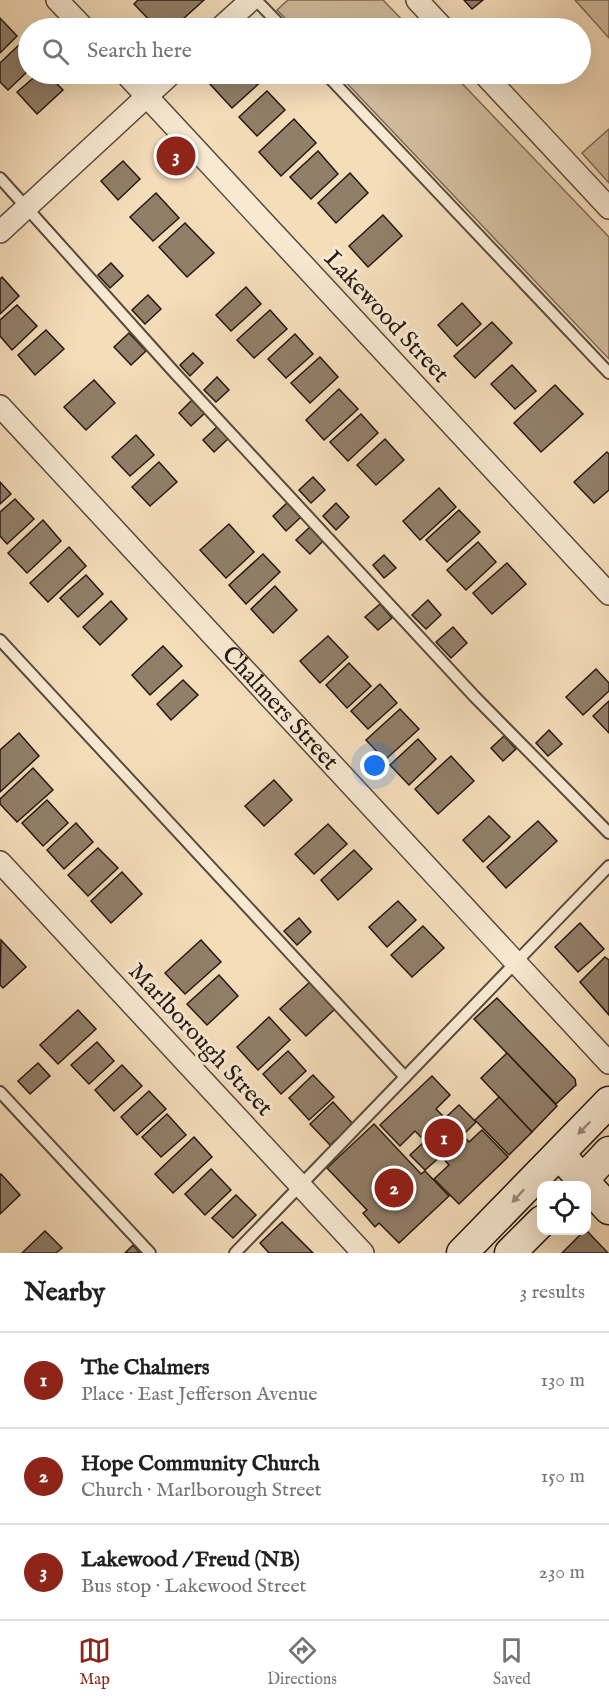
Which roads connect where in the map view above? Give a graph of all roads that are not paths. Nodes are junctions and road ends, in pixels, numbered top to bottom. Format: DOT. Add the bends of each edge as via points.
graph roads {
  1 [pos="57,0"];
  2 [pos="251,0"];
  3 [pos="256,0"];
  4 [pos="417,0"];
  5 [pos="74,18"];
  6 [pos="231,18"];
  7 [pos="273,18"];
  8 [pos="434,18"];
  9 [pos="136,84"];
  10 [pos="160,84"];
  11 [pos="335,84"];
  12 [pos="493,84"];
  13 [pos="147,96"];
  14 [pos="0,178"];
  15 [pos="27,207"];
  16 [pos="609,208"];
  17 [pos="0,232"];
  18 [pos="609,373"];
  19 [pos="0,406"];
  20 [pos="609,594"];
  21 [pos="0,640"];
  22 [pos="609,833"];
  23 [pos="0,862"];
  24 [pos="609,866"];
  25 [pos="515,963"];
  26 [pos="609,1063"];
  27 [pos="405,1077"];
  28 [pos="0,1092"];
  29 [pos="609,1102"];
  30 [pos="609,1152"];
  31 [pos="559,1154"];
  32 [pos="579,1181"];
  33 [pos="582,1181"];
  34 [pos="300,1185"];
  35 [pos="591,1193"];
  36 [pos="609,1209"];
  37 [pos="537,1226"];
  38 [pos="150,1253"];
  39 [pos="235,1253"];
  40 [pos="363,1253"];
  41 [pos="462,1253"];
  42 [pos="510,1253"];
  1 -- 5 [label="street"];
  2 -- 6 [label="street"];
  3 -- 7 [label="lane"];
  4 -- 8 [label="street"];
  9 -- 13 [label="street, Lakewood Street"];
  10 -- 13 [label="street"];
  11 -- 18 [label="lane"];
  12 -- 16 [label="street"];
  13 -- 15 [label="street"];
  13 -- 20 [label="street, Lakewood Street"];
  14 -- 15 [label="lane"];
  15 -- 17 [label="street"];
  15 -- 22 [label="lane" via="466,687"];
  19 -- 25 [label="street, Chalmers Street"];
  21 -- 27 [label="lane"];
  23 -- 34 [label="street, Marlborough Street"];
  24 -- 25 [label="lane"];
  25 -- 26 [label="street, Chalmers Street"];
  25 -- 27 [label="lane"];
  27 -- 34 [label="lane"];
  28 -- 38 [label="lane"];
  29 -- 31 [label="main road, one-way"];
  30 -- 33 [label="main road"];
  31 -- 32 [label="main road"];
  31 -- 41 [label="main road, one-way"];
  34 -- 39 [label="lane"];
  34 -- 40 [label="street, Marlborough Street"];
  35 -- 36 [label="main road"];
  37 -- 42 [label="main road"];
}
